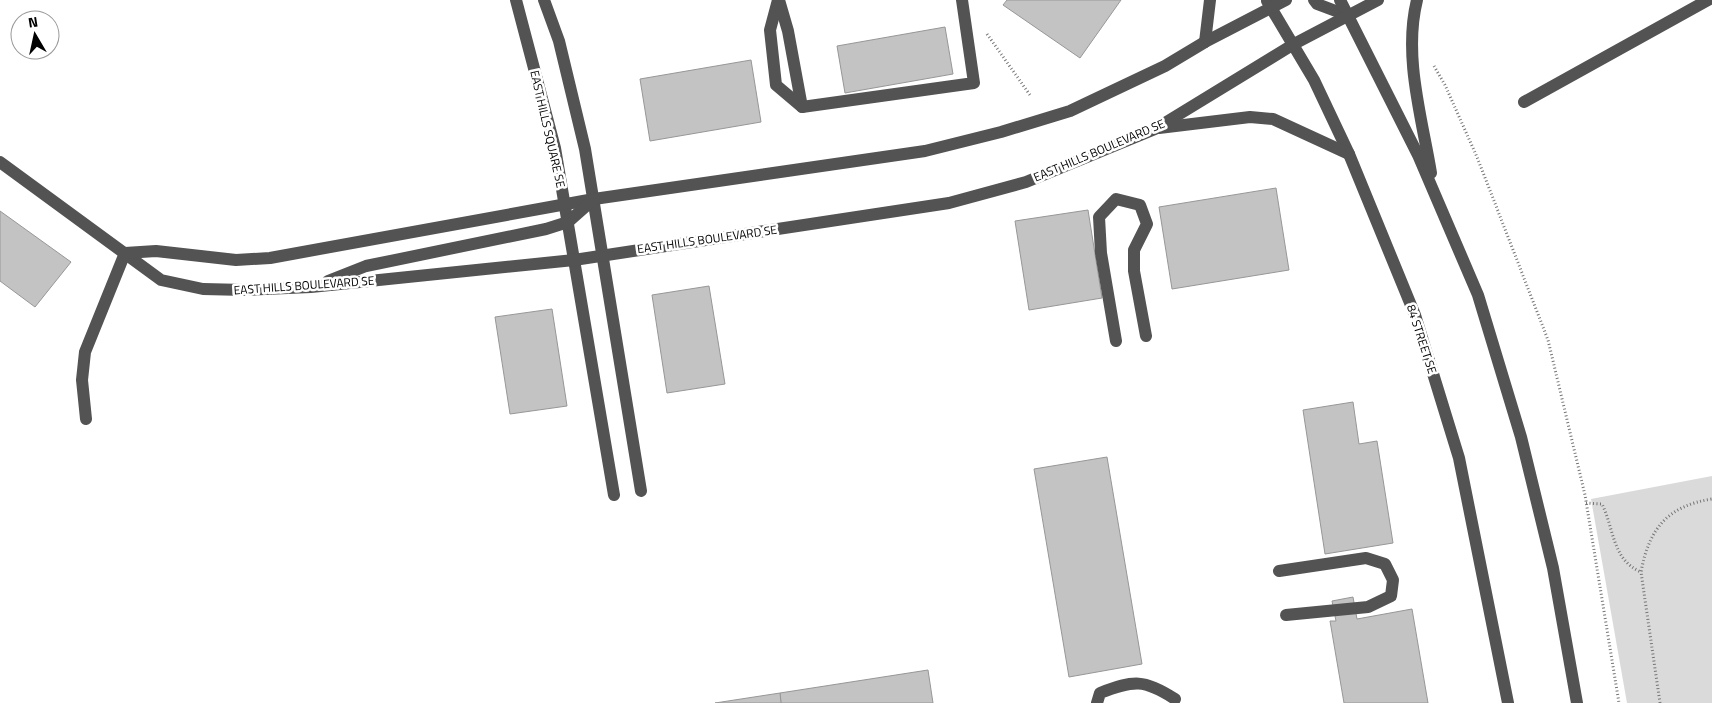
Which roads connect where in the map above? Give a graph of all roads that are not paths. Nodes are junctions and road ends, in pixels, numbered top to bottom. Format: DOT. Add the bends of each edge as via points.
graph roads {
  1 [pos="516,0"];
  2 [pos="544,0"];
  3 [pos="778,0"];
  4 [pos="962,0"];
  5 [pos="1210,0"];
  6 [pos="1286,0"];
  7 [pos="1314,0"];
  8 [pos="1340,0"];
  9 [pos="1378,0"];
  10 [pos="1417,0"];
  11 [pos="1708,0"];
  12 [pos="1269,4"];
  13 [pos="1349,16"];
  14 [pos="1205,42"];
  15 [pos="1294,44"];
  16 [pos="1524,102"];
  17 [pos="802,107"];
  18 [pos="1155,128"];
  19 [pos="1349,154"];
  20 [pos="0,162"];
  21 [pos="1434,191"];
  22 [pos="594,200"];
  23 [pos="564,205"];
  24 [pos="568,222"];
  25 [pos="125,253"];
  26 [pos="604,255"];
  27 [pos="574,260"];
  28 [pos="311,287"];
  29 [pos="1146,336"];
  30 [pos="1116,341"];
  31 [pos="86,419"];
  32 [pos="641,491"];
  33 [pos="614,495"];
  34 [pos="1279,571"];
  35 [pos="1286,615"];
  36 [pos="1175,699"];
  37 [pos="1096,703"];
  38 [pos="1508,703"];
  39 [pos="1577,703"];
  1 -- 23 [label="street, EAST HILLS SQUARE SE" via="555,148"];
  2 -- 22 [label="street" via="559,41"];
  3 -- 17 [label="street" via="788,31"];
  3 -- 17 [label="street" via="770,30 776,85"];
  4 -- 17 [label="street" via="974,83"];
  5 -- 14 [label="street"];
  6 -- 12 [label="street"];
  7 -- 13 [label="street"];
  8 -- 13 [label="street"];
  9 -- 13 [label="street, EAST HILLS BOULEVARD SE"];
  10 -- 21 [label="street" via="1411,34 1413,58"];
  11 -- 16 [label="street"];
  12 -- 14 [label="street"];
  12 -- 15 [label="street, 84 STREET SE"];
  13 -- 15 [label="street, EAST HILLS BOULEVARD SE"];
  13 -- 21 [label="street"];
  14 -- 22 [label="street" via="1165,66 1070,111 1001,132 926,151"];
  15 -- 18 [label="street, EAST HILLS BOULEVARD SE"];
  15 -- 19 [label="street, 84 STREET SE"];
  18 -- 19 [label="street" via="1250,117 1273,119"];
  18 -- 26 [label="street, EAST HILLS BOULEVARD SE" via="1026,182 948,203"];
  19 -- 38 [label="street, 84 STREET SE" via="1415,315 1459,458"];
  20 -- 25 [label="street, EAST HILLS BOULEVARD SE"];
  21 -- 39 [label="street" via="1478,295 1521,437 1553,568"];
  22 -- 23 [label="street"];
  22 -- 24 [label="street"];
  22 -- 26 [label="street"];
  23 -- 24 [label="street, EAST HILLS SQUARE SE"];
  23 -- 25 [label="street" via="270,258 236,260 156,251"];
  24 -- 27 [label="street, EAST HILLS SQUARE SE"];
  24 -- 28 [label="street" via="366,266"];
  25 -- 28 [label="street, EAST HILLS BOULEVARD SE" via="161,280 203,289"];
  25 -- 31 [label="street" via="85,352 82,380"];
  26 -- 27 [label="street, EAST HILLS BOULEVARD SE"];
  26 -- 32 [label="street"];
  27 -- 28 [label="street, EAST HILLS BOULEVARD SE"];
  27 -- 33 [label="street, EAST HILLS SQUARE SE"];
  29 -- 30 [label="street" via="1134,271 1134,250 1147,224 1140,205 1116,199 1098,217"];
  34 -- 35 [label="street" via="1366,558 1385,564 1393,580 1391,596 1368,607"];
  36 -- 37 [label="street" via="1154,686 1128,682 1100,693"];
}
